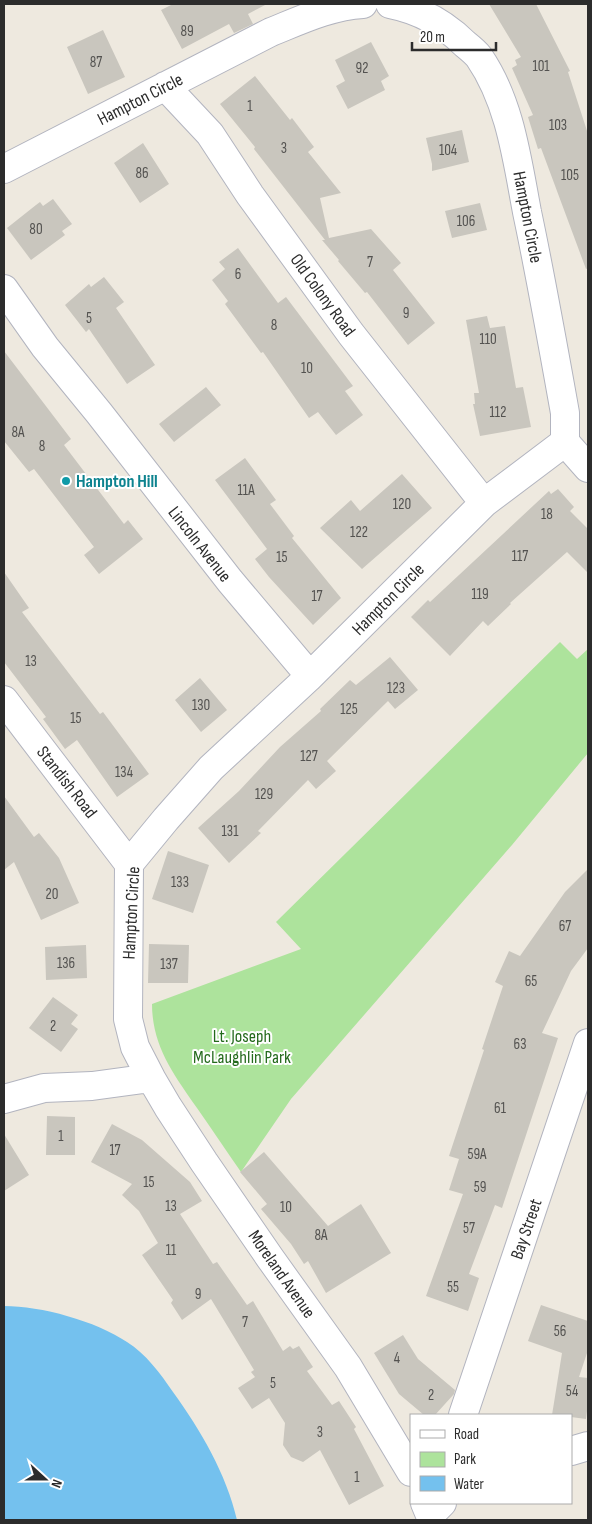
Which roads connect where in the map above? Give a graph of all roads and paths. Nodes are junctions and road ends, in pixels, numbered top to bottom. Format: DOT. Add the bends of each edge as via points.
graph roads {
  1 [pos="363,4"];
  2 [pos="390,4"];
  3 [pos="165,86"];
  4 [pos="4,169"];
  5 [pos="4,290"];
  6 [pos="565,442"];
  7 [pos="588,468"];
  8 [pos="484,503"];
  9 [pos="310,676"];
  10 [pos="4,700"];
  11 [pos="129,864"];
  12 [pos="588,1043"];
  13 [pos="151,1078"];
  14 [pos="4,1099"];
  15 [pos="464,1414"];
  16 [pos="588,1446"];
  17 [pos="572,1451"];
  18 [pos="410,1470"];
  1 -- 3 [label="street, Hampton Circle" via="317,14 271,32"];
  2 -- 6 [label="street, Hampton Circle" via="432,17 455,34 478,56 495,84 509,123 533,239 565,413"];
  3 -- 4 [label="street, Hampton Circle"];
  3 -- 8 [label="street, Old Colony Road" via="210,134 351,334"];
  5 -- 9 [label="street, Lincoln Avenue" via="224,574"];
  6 -- 7 [label="street"];
  6 -- 8 [label="street, Hampton Circle"];
  8 -- 9 [label="street, Hampton Circle"];
  9 -- 11 [label="street, Hampton Circle" via="211,768"];
  10 -- 11 [label="street, Standish Road"];
  11 -- 13 [label="street, Hampton Circle" via="128,1019 135,1047"];
  12 -- 15 [label="street, Bay Street"];
  13 -- 14 [label="street" via="44,1088"];
  13 -- 18 [label="street, Moreland Avenue" via="253,1234 348,1367"];
  16 -- 17 [label="street"];
}
